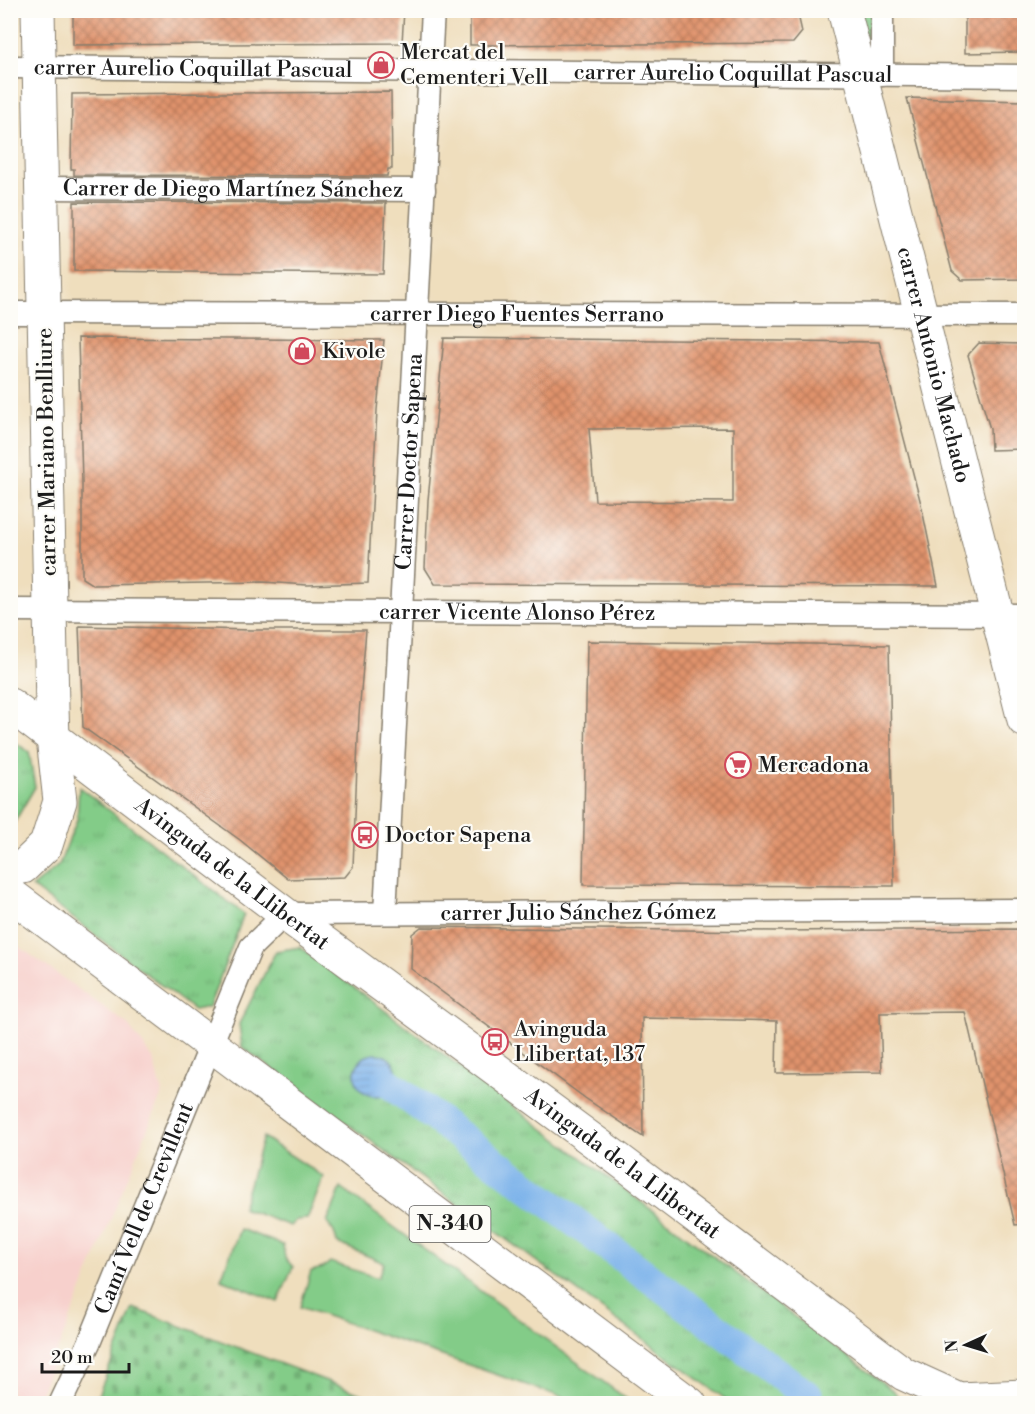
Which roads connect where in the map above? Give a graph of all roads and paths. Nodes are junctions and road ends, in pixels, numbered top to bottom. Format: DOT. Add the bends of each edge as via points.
graph roads {
  1 [pos="38,10"];
  2 [pos="433,10"];
  3 [pos="844,10"];
  4 [pos="882,10"];
  5 [pos="25,67"];
  6 [pos="430,71"];
  7 [pos="872,75"];
  8 [pos="1024,76"];
  9 [pos="41,188"];
  10 [pos="424,190"];
  11 [pos="10,313"];
  12 [pos="44,313"];
  13 [pos="417,314"];
  14 [pos="922,315"];
  15 [pos="1024,315"];
  16 [pos="10,610"];
  17 [pos="50,611"];
  18 [pos="401,612"];
  19 [pos="1011,615"];
  20 [pos="10,705"];
  21 [pos="1024,720"];
  22 [pos="53,738"];
  23 [pos="10,870"];
  24 [pos="10,894"];
  25 [pos="1024,910"];
  26 [pos="385,913"];
  27 [pos="285,914"];
  28 [pos="210,1043"];
  29 [pos="911,1390"];
  30 [pos="1024,1397"];
  31 [pos="60,1404"];
  32 [pos="690,1404"];
  33 [pos="1019,1404"];
  1 -- 5 [label="main road, carrer Mariano Benlliure"];
  2 -- 6 [label="street, Carrer Doctor Sapena"];
  3 -- 7 [label="main road, carrer Antonio Machado"];
  4 -- 7 [label="street"];
  5 -- 6 [label="street, carrer Aurelio Coquillat Pascual"];
  5 -- 9 [label="main road, carrer Mariano Benlliure"];
  6 -- 7 [label="street, carrer Aurelio Coquillat Pascual"];
  6 -- 10 [label="street, Carrer Doctor Sapena"];
  7 -- 8 [label="street, carrer Aurelio Coquillat Pascual"];
  7 -- 14 [label="main road, carrer Antonio Machado"];
  9 -- 10 [label="street, Carrer de Diego Martínez Sánchez"];
  9 -- 12 [label="main road, carrer Mariano Benlliure"];
  10 -- 13 [label="street, Carrer Doctor Sapena"];
  11 -- 12 [label="street, carrer Diego Fuentes Serrano"];
  12 -- 13 [label="street, carrer Diego Fuentes Serrano"];
  12 -- 17 [label="main road, carrer Mariano Benlliure"];
  13 -- 14 [label="street, carrer Diego Fuentes Serrano"];
  13 -- 18 [label="street, Carrer Doctor Sapena"];
  14 -- 15 [label="street, carrer Diego Fuentes Serrano"];
  14 -- 19 [label="main road, carrer Antonio Machado"];
  16 -- 17 [label="street, carrer Vicente Alonso Pérez"];
  17 -- 18 [label="street, carrer Vicente Alonso Pérez"];
  17 -- 22 [label="main road, carrer Mariano Benlliure"];
  18 -- 19 [label="street, carrer Vicente Alonso Pérez"];
  18 -- 26 [label="street, Carrer Doctor Sapena"];
  19 -- 21 [label="main road, carrer Antonio Machado"];
  20 -- 22 [label="main road, Avinguda de la Llibertat"];
  22 -- 23 [label="main road, carrer Mariano Benlliure" via="60,801 46,845 23,867"];
  22 -- 27 [label="main road, Avinguda de la Llibertat"];
  24 -- 28 [label="main road, N-340"];
  25 -- 26 [label="street, carrer Julio Sánchez Gómez"];
  26 -- 27 [label="street, carrer Julio Sánchez Gómez"];
  27 -- 28 [label="street" via="250,947"];
  27 -- 29 [label="main road, Avinguda de la Llibertat"];
  28 -- 31 [label="street, Camí Vell de Crevillent" via="89,1343"];
  28 -- 32 [label="main road, N-340"];
  29 -- 30 [label="main road, Avinguda de la Llibertat" via="959,1399"];
  30 -- 33 [label="main road"];
}
